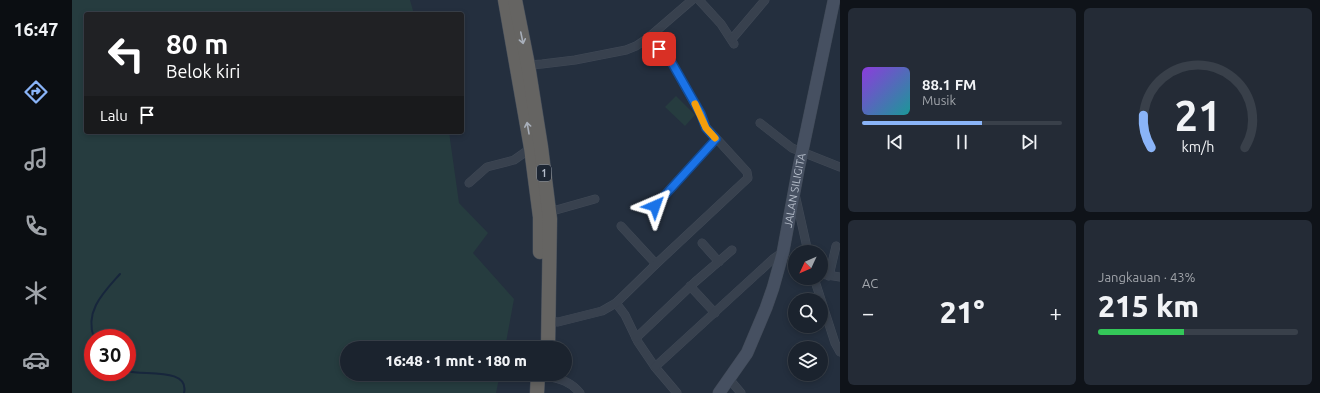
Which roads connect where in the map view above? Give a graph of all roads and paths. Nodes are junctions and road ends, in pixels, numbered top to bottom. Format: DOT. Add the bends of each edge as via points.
graph roads {
  1 [pos="505,0"];
  2 [pos="515,0"];
  3 [pos="692,0"];
  4 [pos="699,0"];
  5 [pos="765,0"];
  6 [pos="834,0"];
  7 [pos="648,38"];
  8 [pos="528,64"];
  9 [pos="760,123"];
  10 [pos="716,139"];
  11 [pos="531,148"];
  12 [pos="803,151"];
  13 [pos="840,167"];
  14 [pos="470,183"];
  15 [pos="795,192"];
  16 [pos="595,199"];
  17 [pos="655,206"];
  18 [pos="549,212"];
  19 [pos="621,226"];
  20 [pos="702,243"];
  21 [pos="806,245"];
  22 [pos="836,246"];
  23 [pos="732,250"];
  24 [pos="783,252"];
  25 [pos="719,262"];
  26 [pos="656,264"];
  27 [pos="828,267"];
  28 [pos="828,275"];
  29 [pos="840,277"];
  30 [pos="816,285"];
  31 [pos="690,286"];
  32 [pos="616,303"];
  33 [pos="715,313"];
  34 [pos="548,321"];
  35 [pos="636,338"];
  36 [pos="539,341"];
  37 [pos="548,341"];
  38 [pos="840,352"];
  39 [pos="655,367"];
  40 [pos="730,380"];
  41 [pos="542,381"];
  42 [pos="545,381"];
  43 [pos="565,381"];
  44 [pos="538,393"];
  45 [pos="547,393"];
  46 [pos="580,393"];
  47 [pos="677,393"];
  48 [pos="719,393"];
  49 [pos="741,393"];
  11 -- 1 [label="highway, 1, one-way"];
  2 -- 8 [label="highway, 1, one-way"];
  3 -- 7 [label="street"];
  4 -- 5 [label="street" via="733,42"];
  6 -- 12 [label="main road, JALAN SILIGITA"];
  7 -- 8 [label="street" via="626,50 550,63"];
  7 -- 10 [label="street" via="672,63 701,114 706,128"];
  8 -- 18 [label="highway, 1"];
  9 -- 12 [label="street" via="792,148"];
  10 -- 17 [label="street"];
  10 -- 26 [label="street" via="747,172 748,178"];
  11 -- 14 [label="street" via="514,160 487,167"];
  11 -- 36 [label="highway, 1" via="540,216"];
  12 -- 13 [label="street"];
  12 -- 15 [label="main road, JALAN SILIGITA"];
  15 -- 21 [label="street"];
  15 -- 24 [label="main road, JALAN SILIGITA"];
  16 -- 18 [label="street"];
  18 -- 34 [label="highway, 1"];
  19 -- 26 [label="street"];
  20 -- 25 [label="street"];
  22 -- 27 [label="street"];
  23 -- 25 [label="street"];
  24 -- 33 [label="street"];
  24 -- 40 [label="main road, JALAN SILIGITA" via="766,308 747,353"];
  25 -- 31 [label="street"];
  26 -- 32 [label="street"];
  28 -- 29 [label="street"];
  30 -- 38 [label="street"];
  31 -- 33 [label="street"];
  31 -- 35 [label="street"];
  32 -- 34 [label="street" via="602,311 558,322"];
  32 -- 35 [label="street"];
  33 -- 39 [label="street"];
  34 -- 37 [label="highway, 1"];
  35 -- 39 [label="street"];
  39 -- 47 [label="street"];
  40 -- 48 [label="main road, JALAN SILIGITA"];
  40 -- 49 [label="street"];
  41 -- 44 [label="highway"];
  42 -- 45 [label="highway"];
  43 -- 46 [label="street"];
}
